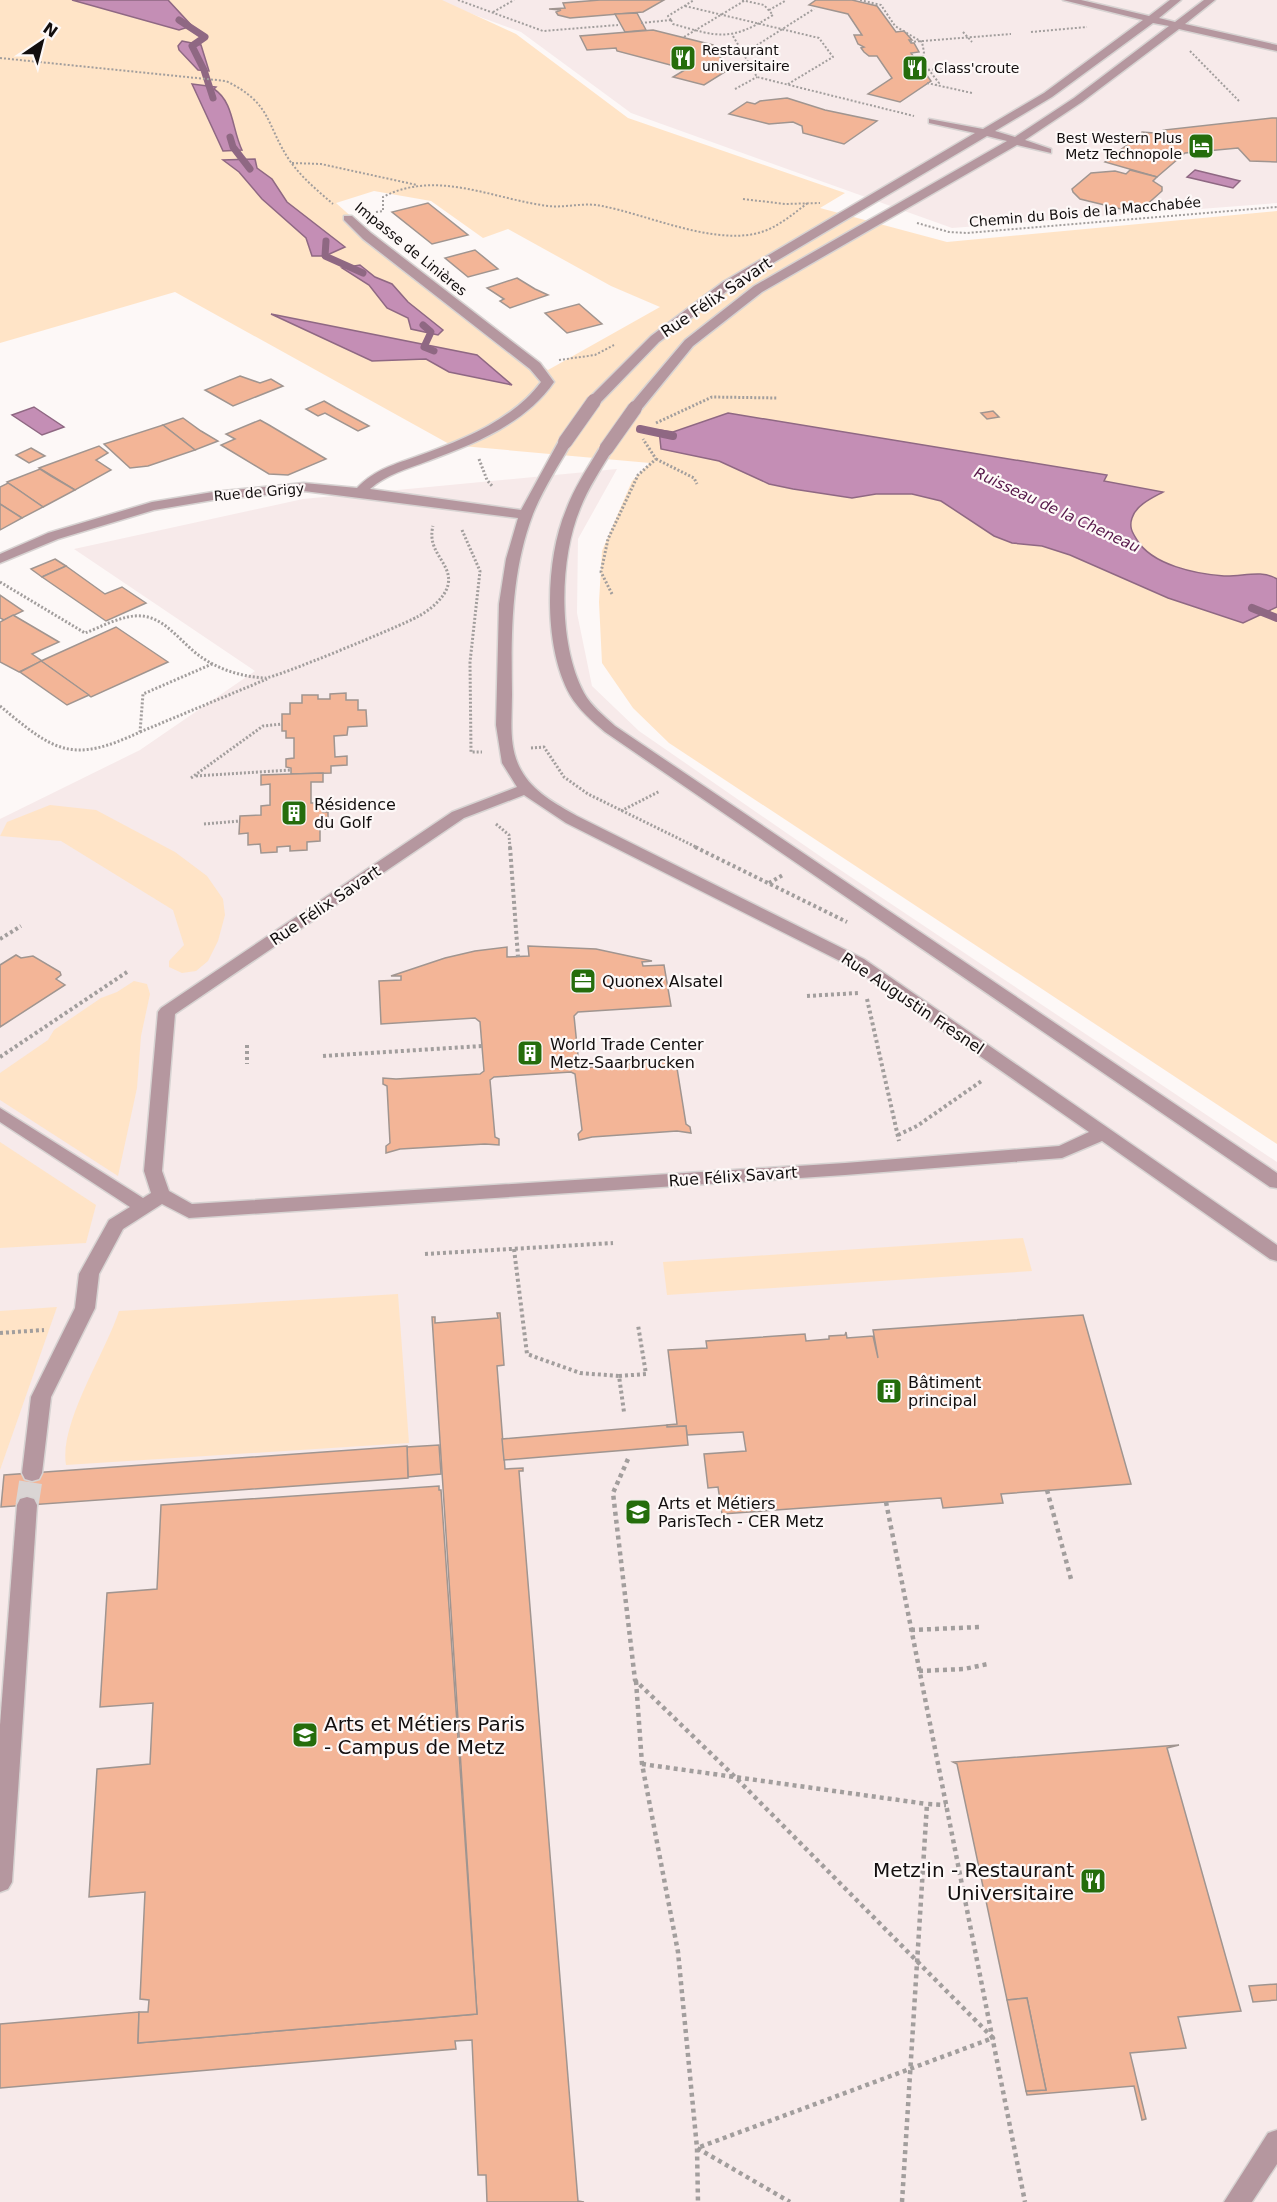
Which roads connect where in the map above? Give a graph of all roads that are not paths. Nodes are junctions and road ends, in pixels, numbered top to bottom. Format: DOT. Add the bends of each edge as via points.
graph roads {
  1 [pos="1068,0"];
  2 [pos="1176,0"];
  3 [pos="1210,0"];
  4 [pos="1152,19"];
  5 [pos="1178,25"];
  6 [pos="1277,48"];
  7 [pos="933,121"];
  8 [pos="987,133"];
  9 [pos="1017,140"];
  10 [pos="1047,151"];
  11 [pos="348,218"];
  12 [pos="360,492"];
  13 [pos="526,515"];
  14 [pos="0,559"];
  15 [pos="526,789"];
  16 [pos="0,1114"];
  17 [pos="1102,1133"];
  18 [pos="1277,1182"];
  19 [pos="161,1195"];
  20 [pos="142,1206"];
  21 [pos="1277,1254"];
  22 [pos="32,1473"];
  23 [pos="27,1505"];
  24 [pos="0,1882"];
  25 [pos="1277,2142"];
  26 [pos="1237,2202"];
  1 -- 4 [label="street"];
  2 -- 4 [label="street, Rue Félix Savart"];
  3 -- 5 [label="street"];
  4 -- 5 [label="street"];
  4 -- 8 [label="street, Rue Félix Savart" via="1091,65"];
  5 -- 6 [label="street"];
  5 -- 9 [label="street"];
  7 -- 8 [label="street"];
  8 -- 9 [label="street"];
  8 -- 13 [label="street, Rue Félix Savart, bridge" via="727,285 655,339 594,401 565,442"];
  9 -- 10 [label="street"];
  9 -- 18 [label="street, bridge" via="758,289 689,343 606,449 569,517 560,556 562,641 574,689 610,729"];
  11 -- 12 [label="street, Impasse de Linières" via="535,366 548,382 533,404 425,458 386,470"];
  12 -- 13 [label="street, Rue de Grigy"];
  12 -- 14 [label="street, Rue de Grigy" via="304,487 152,506 53,536"];
  13 -- 15 [label="street, Rue Félix Savart" via="511,572 503,628 505,750"];
  15 -- 17 [label="street, Rue Augustin Fresnel" via="594,831 858,963"];
  15 -- 19 [label="street, Rue Félix Savart" via="458,815 167,1012 153,1171"];
  16 -- 20 [label="street"];
  17 -- 19 [label="street, Rue Félix Savart" via="1062,1152 189,1211"];
  17 -- 21 [label="street, Rue Augustin Fresnel"];
  19 -- 20 [label="street"];
  20 -- 22 [label="street" via="116,1225 89,1274 85,1308 41,1397"];
  23 -- 24 [label="street"];
  25 -- 26 [label="street"];
}
